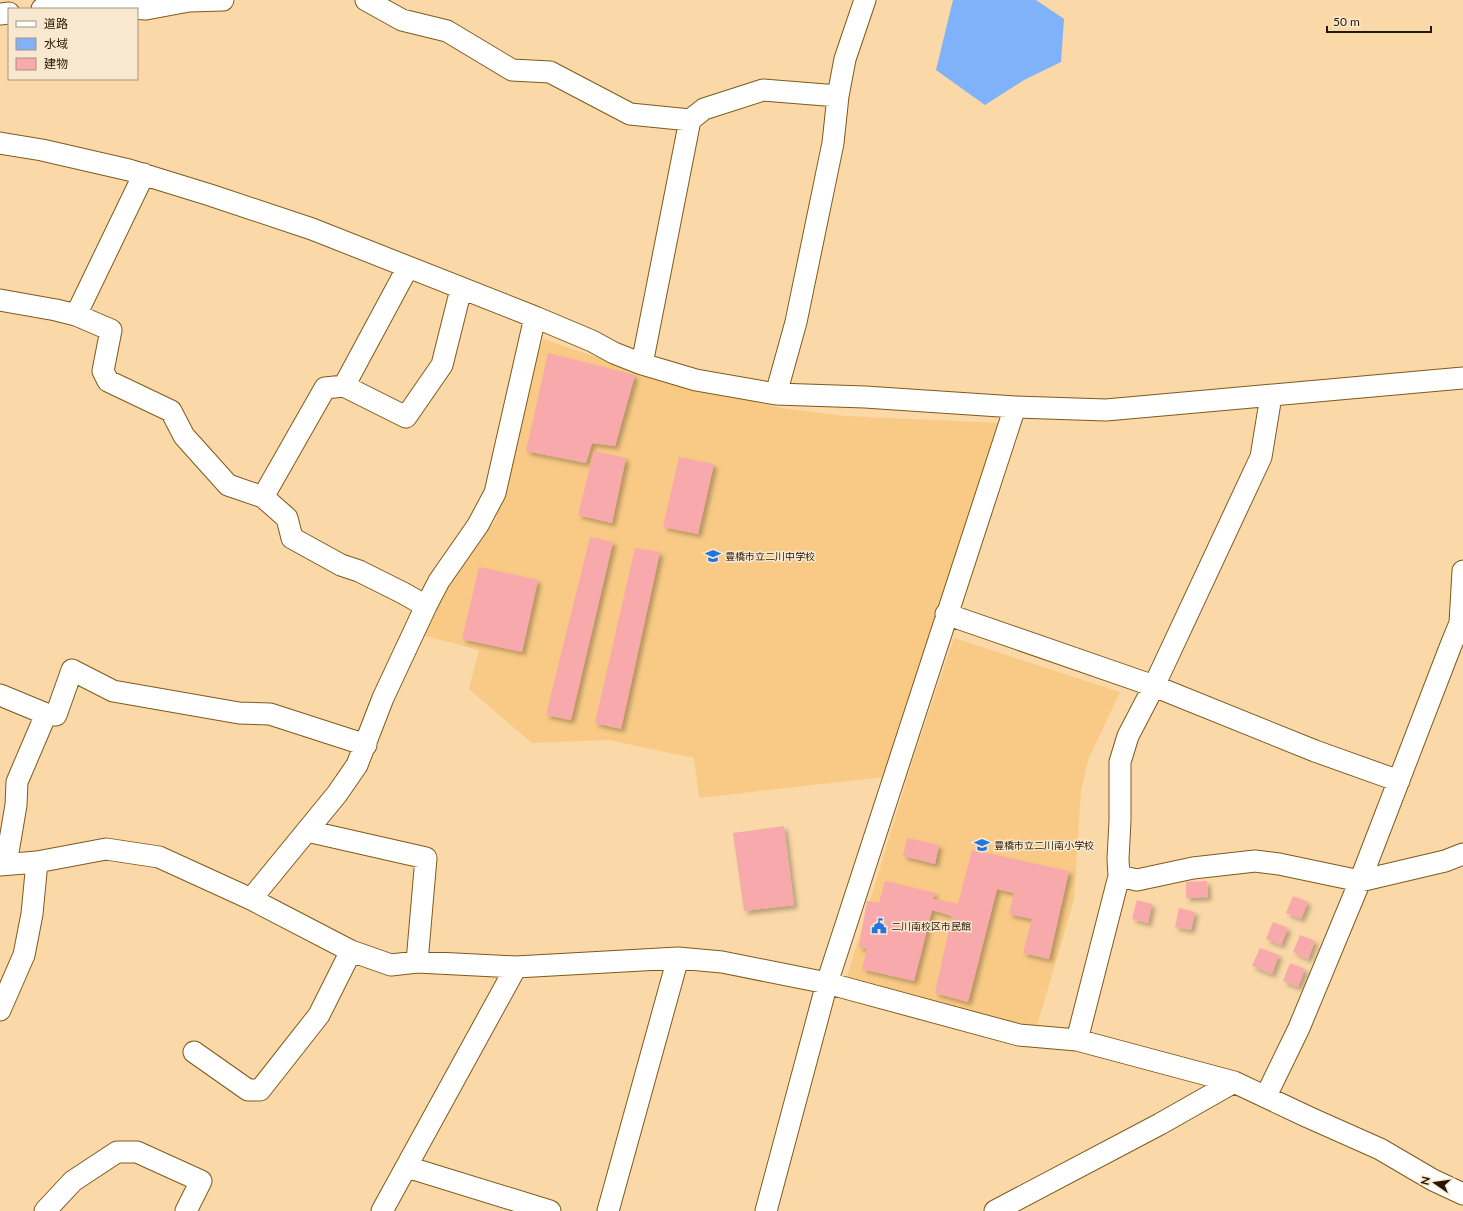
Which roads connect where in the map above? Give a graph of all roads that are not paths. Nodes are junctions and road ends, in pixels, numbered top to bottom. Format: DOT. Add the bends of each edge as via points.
graph roads {
  1 [pos="223,0"];
  2 [pos="366,0"];
  3 [pos="865,0"];
  4 [pos="61,8"];
  5 [pos="130,8"];
  6 [pos="138,8"];
  7 [pos="838,96"];
  8 [pos="690,120"];
  9 [pos="0,143"];
  10 [pos="144,174"];
  11 [pos="408,267"];
  12 [pos="461,289"];
  13 [pos="0,300"];
  14 [pos="76,316"];
  15 [pos="535,317"];
  16 [pos="642,364"];
  17 [pos="1463,378"];
  18 [pos="344,386"];
  19 [pos="776,394"];
  20 [pos="1271,396"];
  21 [pos="1015,407"];
  22 [pos="263,498"];
  23 [pos="1463,571"];
  24 [pos="426,606"];
  25 [pos="946,614"];
  26 [pos="1154,686"];
  27 [pos="0,695"];
  28 [pos="46,714"];
  29 [pos="366,744"];
  30 [pos="1399,781"];
  31 [pos="307,830"];
  32 [pos="1463,854"];
  33 [pos="37,862"];
  34 [pos="3,865"];
  35 [pos="1119,876"];
  36 [pos="1360,881"];
  37 [pos="252,899"];
  38 [pos="351,951"];
  39 [pos="678,958"];
  40 [pos="417,962"];
  41 [pos="516,967"];
  42 [pos="827,983"];
  43 [pos="0,1010"];
  44 [pos="1077,1040"];
  45 [pos="194,1052"];
  46 [pos="1234,1082"];
  47 [pos="1266,1096"];
  48 [pos="407,1167"];
  49 [pos="1463,1194"];
  50 [pos="45,1211"];
  51 [pos="186,1211"];
  52 [pos="382,1211"];
  53 [pos="550,1211"];
  54 [pos="608,1211"];
  55 [pos="766,1211"];
  56 [pos="995,1211"];
  1 -- 6 [label="street" via="189,0"];
  2 -- 8 [label="street" via="402,20 447,31 512,70 550,72 630,114"];
  3 -- 7 [label="street" via="845,59"];
  4 -- 5 [label="street"];
  7 -- 8 [label="street" via="763,90 704,109"];
  7 -- 19 [label="street" via="833,143 796,322"];
  8 -- 16 [label="street"];
  9 -- 10 [label="street"];
  10 -- 11 [label="street" via="312,229"];
  10 -- 14 [label="street"];
  11 -- 12 [label="street"];
  11 -- 18 [label="street"];
  12 -- 15 [label="street"];
  12 -- 18 [label="street" via="442,365 406,417"];
  13 -- 14 [label="street"];
  14 -- 22 [label="street" via="111,330 103,371 108,381 171,411 184,436 228,485"];
  15 -- 16 [label="street"];
  15 -- 24 [label="street" via="495,493 478,525 439,580"];
  16 -- 19 [label="street" via="696,380"];
  17 -- 20 [label="street"];
  18 -- 22 [label="street" via="325,388"];
  19 -- 21 [label="street"];
  20 -- 21 [label="street" via="1106,410"];
  20 -- 26 [label="street" via="1262,457"];
  21 -- 25 [label="street"];
  22 -- 24 [label="street" via="287,518 292,538"];
  23 -- 30 [label="street" via="1460,623"];
  24 -- 29 [label="street" via="383,698"];
  25 -- 26 [label="street"];
  25 -- 42 [label="street"];
  26 -- 30 [label="street" via="1315,751"];
  26 -- 35 [label="street" via="1128,736 1120,762"];
  27 -- 28 [label="street"];
  28 -- 29 [label="street" via="56,715 72,670 113,691 239,713 270,714"];
  28 -- 34 [label="street" via="17,782 16,804"];
  29 -- 31 [label="street" via="357,765"];
  30 -- 36 [label="street"];
  31 -- 37 [label="street"];
  31 -- 40 [label="street" via="426,858"];
  32 -- 36 [label="street" via="1445,861"];
  33 -- 34 [label="street"];
  33 -- 37 [label="street" via="106,849 159,857"];
  33 -- 43 [label="street" via="32,914 24,955"];
  35 -- 36 [label="street" via="1138,880 1193,868 1255,861"];
  35 -- 44 [label="street"];
  36 -- 47 [label="street" via="1299,1028"];
  37 -- 38 [label="street"];
  38 -- 40 [label="street" via="391,964"];
  38 -- 45 [label="street" via="318,1015 260,1090 248,1090"];
  39 -- 41 [label="street"];
  39 -- 42 [label="street" via="722,962"];
  39 -- 54 [label="street"];
  40 -- 41 [label="street"];
  41 -- 48 [label="street"];
  42 -- 44 [label="street" via="1019,1034"];
  42 -- 55 [label="street"];
  44 -- 46 [label="street"];
  46 -- 47 [label="street"];
  46 -- 56 [label="street"];
  47 -- 49 [label="street" via="1380,1148 1433,1180"];
  48 -- 52 [label="street"];
  48 -- 53 [label="street"];
  50 -- 51 [label="street" via="73,1181 117,1152 137,1152 201,1181"];
}
